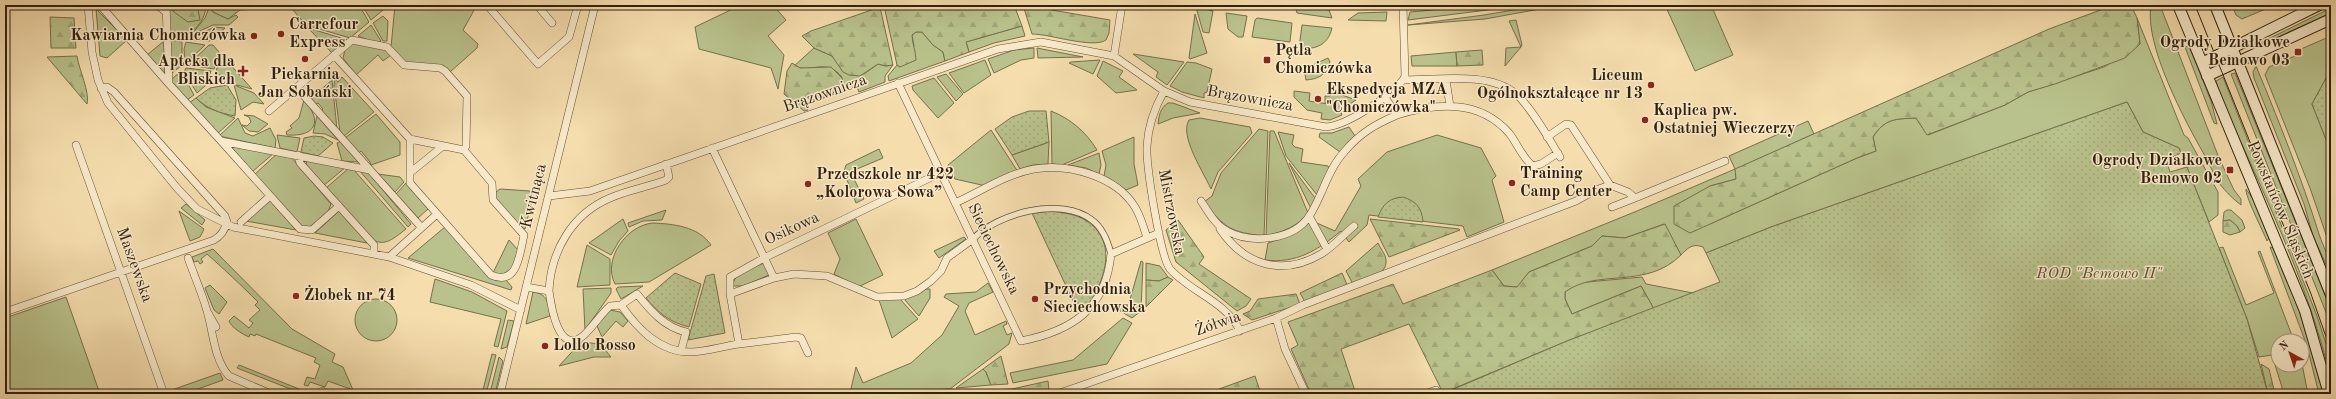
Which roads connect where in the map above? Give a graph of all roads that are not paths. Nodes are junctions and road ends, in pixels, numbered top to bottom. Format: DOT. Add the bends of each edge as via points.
graph roads {
  1 [pos="88,5"];
  2 [pos="100,5"];
  3 [pos="157,5"];
  4 [pos="487,5"];
  5 [pos="537,5"];
  6 [pos="595,5"];
  7 [pos="1122,5"];
  8 [pos="1403,5"];
  9 [pos="2178,5"];
  10 [pos="2215,5"];
  11 [pos="2319,5"];
  12 [pos="576,6"];
  13 [pos="166,9"];
  14 [pos="2331,19"];
  15 [pos="552,23"];
  16 [pos="2232,48"];
  17 [pos="334,55"];
  18 [pos="1114,56"];
  19 [pos="2237,62"];
  20 [pos="2202,63"];
  21 [pos="2207,76"];
  22 [pos="1403,80"];
  23 [pos="1446,80"];
  24 [pos="898,83"];
  25 [pos="169,84"];
  26 [pos="101,88"];
  27 [pos="297,88"];
  28 [pos="1164,91"];
  29 [pos="1384,96"];
  30 [pos="1450,106"];
  31 [pos="269,112"];
  32 [pos="1397,115"];
  33 [pos="1547,137"];
  34 [pos="410,139"];
  35 [pos="221,141"];
  36 [pos="76,145"];
  37 [pos="443,146"];
  38 [pos="712,148"];
  39 [pos="464,150"];
  40 [pos="298,155"];
  41 [pos="1725,161"];
  42 [pos="666,164"];
  43 [pos="370,170"];
  44 [pos="411,172"];
  45 [pos="940,173"];
  46 [pos="1610,185"];
  47 [pos="270,196"];
  48 [pos="549,196"];
  49 [pos="1635,198"];
  50 [pos="1201,201"];
  51 [pos="955,203"];
  52 [pos="339,206"];
  53 [pos="1612,207"];
  54 [pos="437,214"];
  55 [pos="1310,216"];
  56 [pos="241,222"];
  57 [pos="1217,224"];
  58 [pos="226,225"];
  59 [pos="1354,226"];
  60 [pos="420,228"];
  61 [pos="305,230"];
  62 [pos="1159,233"];
  63 [pos="1147,238"];
  64 [pos="303,239"];
  65 [pos="973,239"];
  66 [pos="1327,249"];
  67 [pos="374,252"];
  68 [pos="1111,254"];
  69 [pos="389,257"];
  70 [pos="188,258"];
  71 [pos="764,258"];
  72 [pos="122,271"];
  73 [pos="774,278"];
  74 [pos="526,287"];
  75 [pos="549,292"];
  76 [pos="730,294"];
  77 [pos="2331,295"];
  78 [pos="620,305"];
  79 [pos="521,310"];
  80 [pos="5,312"];
  81 [pos="207,312"];
  82 [pos="1276,318"];
  83 [pos="216,327"];
  84 [pos="1240,331"];
  85 [pos="739,344"];
  86 [pos="681,351"];
  87 [pos="808,353"];
  88 [pos="1436,390"];
  89 [pos="164,394"];
  90 [pos="271,394"];
  91 [pos="316,394"];
  92 [pos="329,394"];
  93 [pos="500,394"];
  94 [pos="1057,394"];
  95 [pos="1306,394"];
  96 [pos="1425,394"];
  97 [pos="2329,394"];
  1 -- 26 [label="street" via="90,45"];
  2 -- 25 [label="street"];
  3 -- 13 [label="street" via="163,12"];
  4 -- 12 [label="street" via="538,64 569,37"];
  5 -- 15 [label="street"];
  6 -- 48 [label="street, Kwitnąca"];
  7 -- 18 [label="street"];
  8 -- 22 [label="street"];
  9 -- 20 [label="main road, Powstańców Śląskich"];
  10 -- 16 [label="main road, Powstańców Śląskich"];
  11 -- 16 [label="main road"];
  13 -- 25 [label="street"];
  14 -- 19 [label="main road"];
  16 -- 19 [label="main road, Powstańców Śląskich"];
  16 -- 20 [label="main road"];
  17 -- 27 [label="street"];
  17 -- 34 [label="street"];
  17 -- 39 [label="street" via="352,40 386,47 404,65 442,69 467,96"];
  18 -- 24 [label="street, Brązownicza" via="1049,42 1034,42 998,49"];
  18 -- 28 [label="street, Brązownicza"];
  19 -- 21 [label="main road"];
  19 -- 77 [label="main road, Powstańców Śląskich"];
  20 -- 21 [label="main road, Powstańców Śląskich"];
  21 -- 97 [label="main road, Powstańców Śląskich" via="2305,310"];
  22 -- 23 [label="street"];
  22 -- 29 [label="street, Brązownicza"];
  23 -- 30 [label="street"];
  23 -- 33 [label="street" via="1484,80 1510,90 1522,100"];
  24 -- 38 [label="street, Brązownicza"];
  24 -- 45 [label="street, Sieciechowska"];
  25 -- 35 [label="street"];
  26 -- 58 [label="street" via="113,112 177,188 198,209"];
  26 -- 58 [label="street" via="107,87 114,92 225,216"];
  27 -- 31 [label="street"];
  27 -- 43 [label="street"];
  28 -- 29 [label="street, Brązownicza" via="1190,102 1326,127 1346,121"];
  28 -- 62 [label="street, Mistrzowska" via="1153,114 1147,146"];
  29 -- 32 [label="street"];
  30 -- 32 [label="street" via="1424,107"];
  30 -- 33 [label="street" via="1477,110 1495,121 1508,133 1533,166 1559,155"];
  32 -- 55 [label="street" via="1368,128 1344,151"];
  33 -- 46 [label="street" via="1566,124 1572,126"];
  34 -- 37 [label="street"];
  34 -- 44 [label="street"];
  35 -- 40 [label="street"];
  35 -- 47 [label="street"];
  36 -- 72 [label="street, Maszewska"];
  37 -- 39 [label="street"];
  37 -- 44 [label="street"];
  38 -- 42 [label="street, Brązownicza"];
  38 -- 71 [label="street"];
  39 -- 54 [label="street" via="492,183 494,200 524,235 515,270 504,277 492,275"];
  40 -- 43 [label="street"];
  40 -- 52 [label="street" via="300,163"];
  41 -- 49 [label="street"];
  42 -- 48 [label="street, Brązownicza" via="590,191"];
  42 -- 75 [label="street" via="669,177 666,180 610,198 587,212 571,227 558,249 552,267"];
  43 -- 60 [label="street"];
  44 -- 54 [label="street" via="410,183"];
  45 -- 51 [label="street, Sieciechowska"];
  45 -- 71 [label="street, Osikowa"];
  46 -- 49 [label="street" via="1628,192"];
  46 -- 82 [label="street, Żółwia" via="1576,201 1303,305"];
  47 -- 56 [label="street"];
  47 -- 61 [label="street" via="298,228"];
  48 -- 74 [label="street, Kwitnąca"];
  49 -- 53 [label="street"];
  50 -- 57 [label="street"];
  51 -- 63 [label="street" via="1033,169 1076,170 1100,178 1125,194 1135,207"];
  51 -- 65 [label="street, Sieciechowska"];
  52 -- 61 [label="street" via="312,230"];
  52 -- 67 [label="street" via="374,245"];
  54 -- 60 [label="street"];
  55 -- 57 [label="street" via="1286,233 1265,238 1251,239 1227,231"];
  55 -- 66 [label="street"];
  57 -- 66 [label="street" via="1237,250 1261,263 1291,266"];
  58 -- 64 [label="street"];
  58 -- 72 [label="street" via="220,236 214,240"];
  59 -- 66 [label="street"];
  60 -- 69 [label="street"];
  61 -- 64 [label="street"];
  62 -- 63 [label="street"];
  62 -- 84 [label="street, Mistrzowska" via="1164,258 1169,268 1232,317"];
  63 -- 68 [label="street"];
  64 -- 67 [label="street"];
  65 -- 68 [label="street" via="992,225 1014,214 1052,209 1068,211 1092,220 1105,237"];
  65 -- 68 [label="street, Sieciechowska" via="1021,340 1048,335 1087,312 1102,292"];
  65 -- 73 [label="street" via="947,258 941,272 931,281 904,296 871,295 827,276 794,274"];
  67 -- 69 [label="street"];
  69 -- 79 [label="street" via="471,284"];
  70 -- 81 [label="street"];
  71 -- 73 [label="street"];
  71 -- 76 [label="street, Osikowa" via="730,277"];
  72 -- 80 [label="street"];
  72 -- 89 [label="street, Maszewska"];
  73 -- 76 [label="street"];
  74 -- 75 [label="street"];
  74 -- 79 [label="street, Kwitnąca"];
  75 -- 78 [label="street" via="554,319 560,333 569,339 580,338 610,306"];
  76 -- 85 [label="street"];
  78 -- 86 [label="street" via="631,320 654,340 668,348"];
  78 -- 86 [label="street" via="637,294 661,320 686,332"];
  79 -- 93 [label="street, Kwitnąca"];
  81 -- 83 [label="street"];
  81 -- 90 [label="street" via="210,330 227,374"];
  82 -- 84 [label="street, Żółwia"];
  82 -- 95 [label="street" via="1285,349"];
  84 -- 94 [label="street, Żółwia"];
  85 -- 86 [label="street" via="690,352"];
  85 -- 87 [label="street" via="796,337 801,338"];
  88 -- 96 [label="street"];
  91 -- 92 [label="street" via="321,391"];
}
